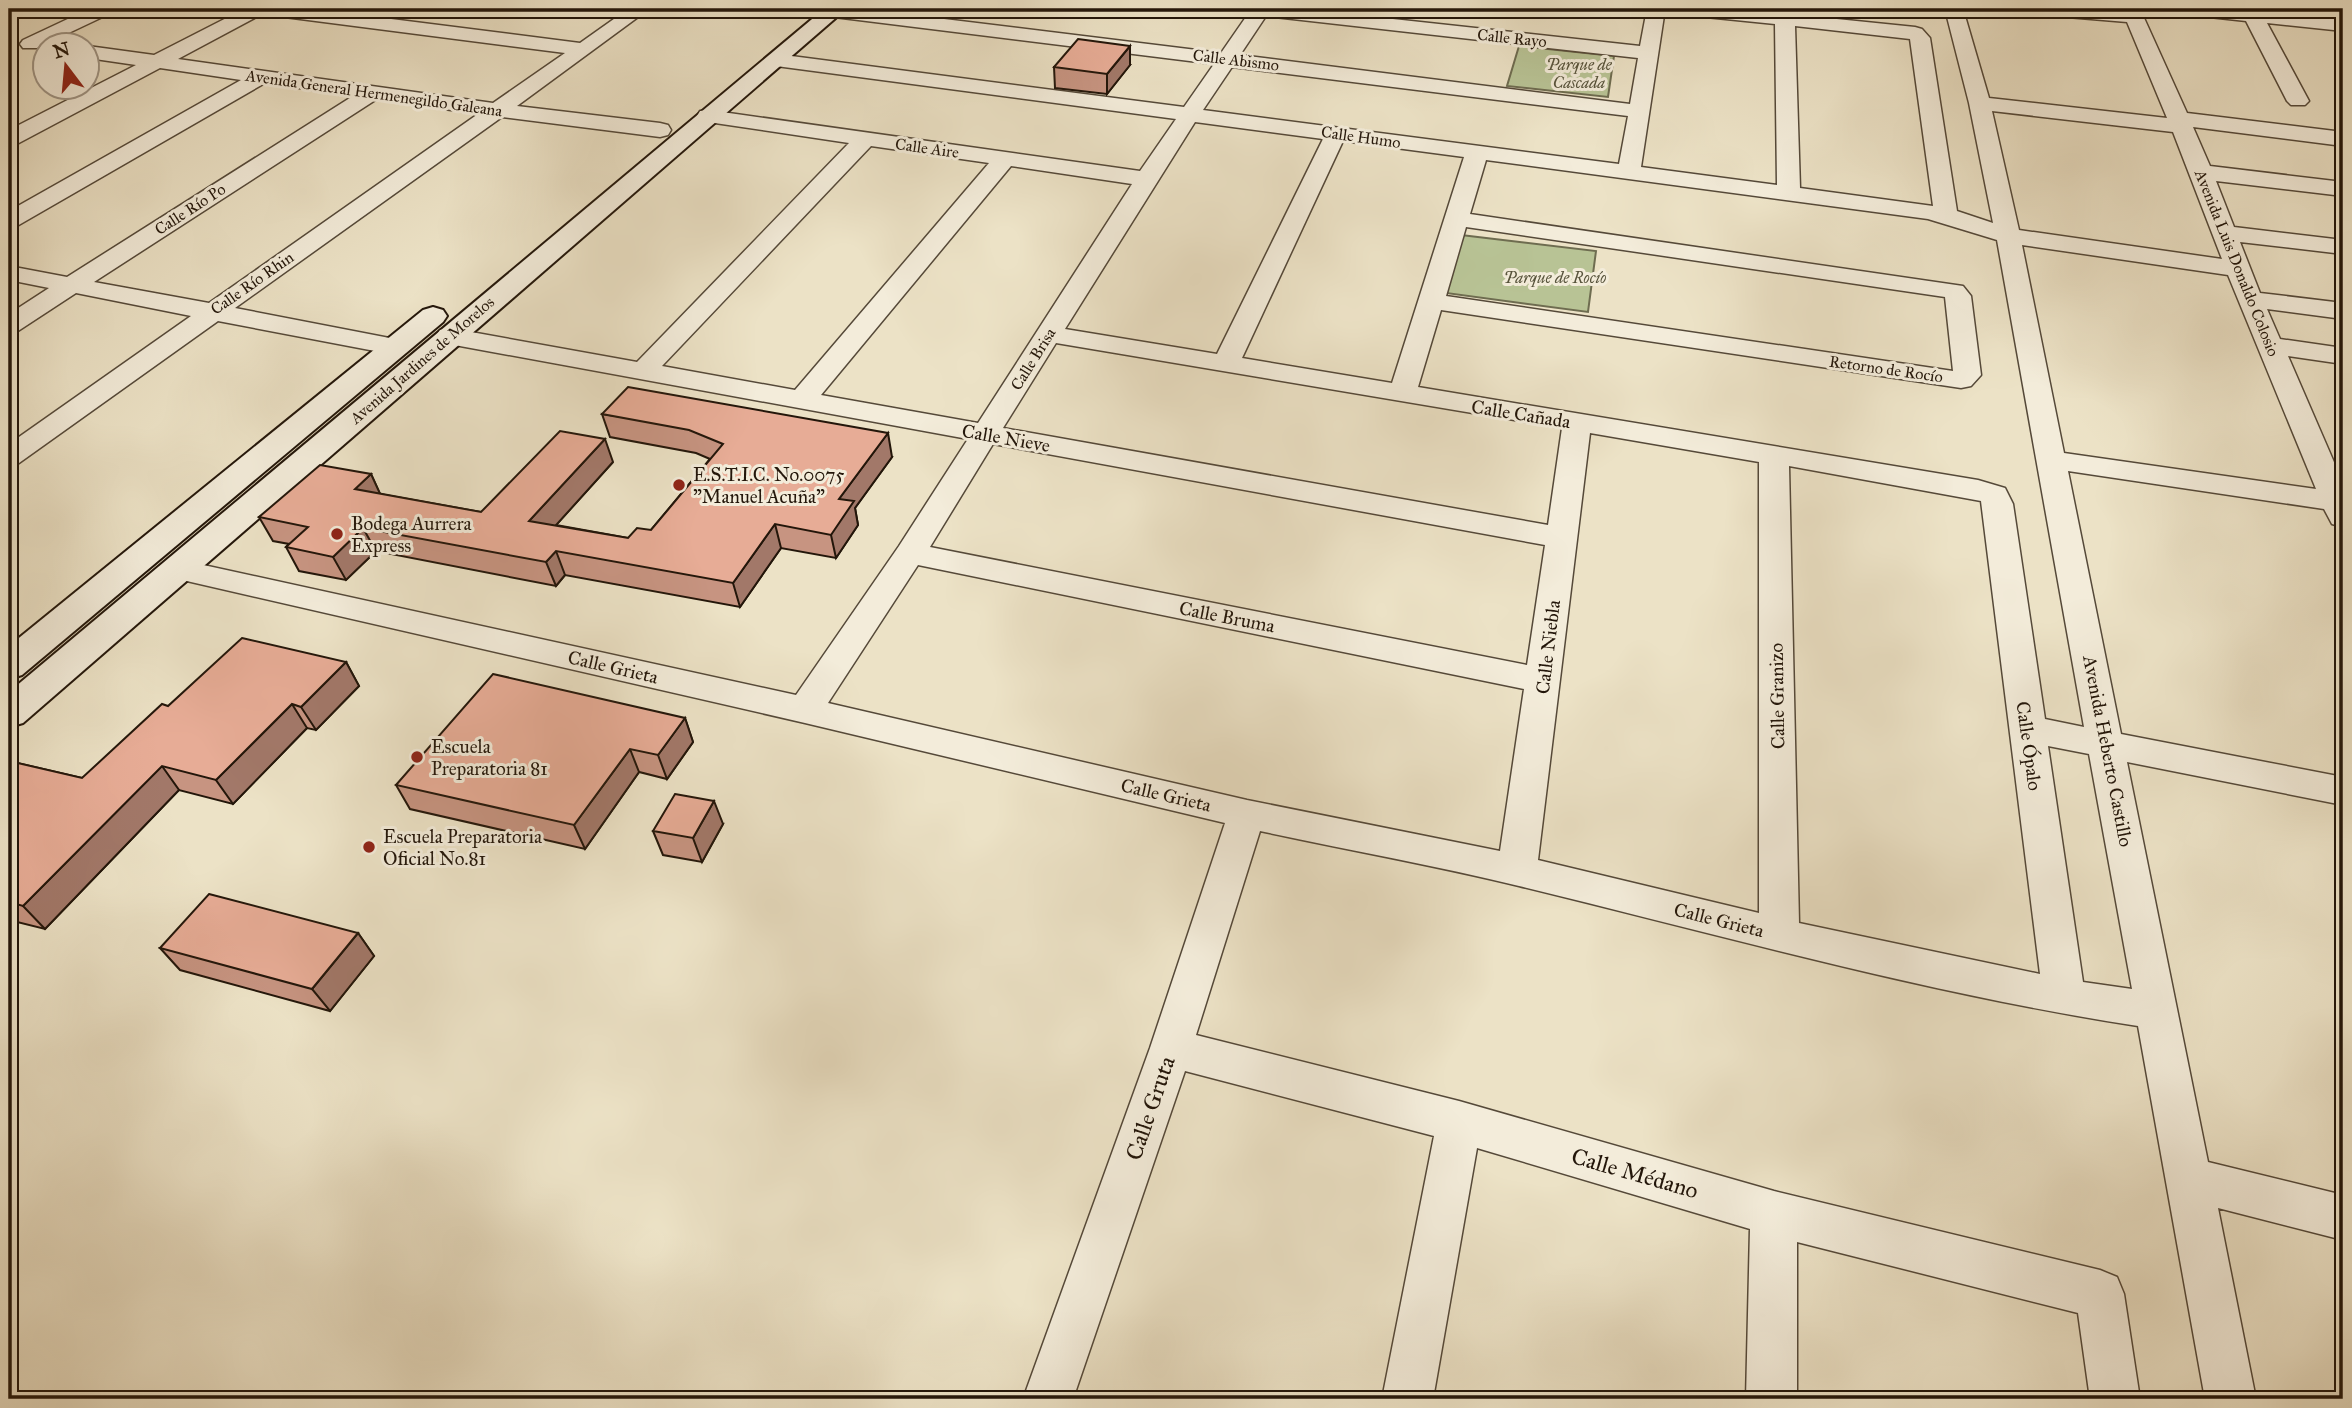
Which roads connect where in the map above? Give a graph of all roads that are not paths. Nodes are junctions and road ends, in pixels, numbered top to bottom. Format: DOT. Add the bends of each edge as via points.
graph roads {
  1 [pos="104,9"];
  2 [pos="234,9"];
  3 [pos="258,9"];
  4 [pos="270,9"];
  5 [pos="640,9"];
  6 [pos="804,9"];
  7 [pos="1252,9"];
  8 [pos="1261,9"];
  9 [pos="1656,9"];
  10 [pos="1686,9"];
  11 [pos="1954,9"];
  12 [pos="2043,9"];
  13 [pos="2191,9"];
  14 [pos="835,10"];
  15 [pos="2251,12"];
  16 [pos="2132,13"];
  17 [pos="1784,19"];
  18 [pos="2343,25"];
  19 [pos="63,32"];
  20 [pos="9,41"];
  21 [pos="32,45"];
  22 [pos="583,49"];
  23 [pos="1647,53"];
  24 [pos="102,54"];
  25 [pos="1228,59"];
  26 [pos="147,60"];
  27 [pos="776,60"];
  28 [pos="261,77"];
  29 [pos="102,78"];
  30 [pos="730,85"];
  31 [pos="372,93"];
  32 [pos="2298,101"];
  33 [pos="52,102"];
  34 [pos="1980,103"];
  35 [pos="496,110"];
  36 [pos="1638,111"];
  37 [pos="1190,114"];
  38 [pos="708,116"];
  39 [pos="12,121"];
  40 [pos="2180,123"];
  41 [pos="660,130"];
  42 [pos="1336,134"];
  43 [pos="9,139"];
  44 [pos="865,139"];
  45 [pos="2343,139"];
  46 [pos="1477,153"];
  47 [pos="1005,159"];
  48 [pos="2201,172"];
  49 [pos="1629,173"];
  50 [pos="1146,179"];
  51 [pos="2343,189"];
  52 [pos="1788,194"];
  53 [pos="1946,215"];
  54 [pos="1457,219"];
  55 [pos="9,221"];
  56 [pos="2225,233"];
  57 [pos="2008,236"];
  58 [pos="2343,247"];
  59 [pos="2239,269"];
  60 [pos="9,273"];
  61 [pos="74,284"];
  62 [pos="2250,299"];
  63 [pos="1430,301"];
  64 [pos="212,310"];
  65 [pos="2343,312"];
  66 [pos="9,325"];
  67 [pos="1048,334"];
  68 [pos="449,336"];
  69 [pos="2270,345"];
  70 [pos="396,347"];
  71 [pos="2343,356"];
  72 [pos="1225,365"];
  73 [pos="642,372"];
  74 [pos="1402,395"];
  75 [pos="803,400"];
  76 [pos="1577,423"];
  77 [pos="986,434"];
  78 [pos="277,443"];
  79 [pos="318,449"];
  80 [pos="1774,456"];
  81 [pos="9,457"];
  82 [pos="2051,460"];
  83 [pos="1994,495"];
  84 [pos="2340,509"];
  85 [pos="1562,538"];
  86 [pos="910,553"];
  87 [pos="176,569"];
  88 [pos="9,666"];
  89 [pos="1544,681"];
  90 [pos="805,710"];
  91 [pos="9,712"];
  92 [pos="2027,729"];
  93 [pos="2107,746"];
  94 [pos="2343,791"];
  95 [pos="1247,814"];
  96 [pos="1517,870"];
  97 [pos="1779,935"];
  98 [pos="2064,997"];
  99 [pos="2158,1011"];
  100 [pos="1171,1048"];
  101 [pos="1459,1122"];
  102 [pos="2189,1179"];
  103 [pos="1774,1214"];
  104 [pos="2343,1217"];
  105 [pos="1048,1399"];
  106 [pos="1407,1399"];
  107 [pos="1771,1399"];
  108 [pos="2115,1399"];
  109 [pos="2231,1399"];
  1 -- 19 [label="street"];
  2 -- 26 [label="street"];
  3 -- 26 [label="street"];
  4 -- 22 [label="street"];
  5 -- 22 [label="street, Calle Río Rhin"];
  6 -- 30 [label="main road, Avenida Jardines de Morelos"];
  7 -- 8 [label="street, Calle Rayo"];
  8 -- 23 [label="street, Calle Rayo"];
  8 -- 25 [label="street, Calle Brisa"];
  9 -- 23 [label="street"];
  10 -- 17 [label="street"];
  11 -- 34 [label="street, Avenida Heberto Castillo"];
  12 -- 16 [label="street"];
  13 -- 15 [label="street"];
  14 -- 25 [label="street, Calle Abismo"];
  14 -- 27 [label="main road, Avenida Jardines de Morelos"];
  15 -- 18 [label="street"];
  15 -- 32 [label="street"];
  16 -- 40 [label="street, Avenida Luis Donaldo Colosio"];
  17 -- 52 [label="street"];
  17 -- 53 [label="street" via="1915,33 1920,38"];
  20 -- 21 [label="street"];
  22 -- 35 [label="street, Calle Río Rhin"];
  23 -- 36 [label="street"];
  24 -- 26 [label="street, Avenida General Hermenegildo Galeana"];
  25 -- 36 [label="street, Calle Abismo"];
  25 -- 37 [label="street, Calle Brisa"];
  26 -- 28 [label="street, Avenida General Hermenegildo Galeana"];
  26 -- 29 [label="street"];
  26 -- 43 [label="street"];
  27 -- 30 [label="main road, Avenida Jardines de Morelos"];
  27 -- 37 [label="street, Calle Humo"];
  28 -- 31 [label="street, Avenida General Hermenegildo Galeana"];
  28 -- 55 [label="street"];
  30 -- 38 [label="main road, Avenida Jardines de Morelos"];
  30 -- 41 [label="main road, Avenida Jardines de Morelos"];
  31 -- 35 [label="street, Avenida General Hermenegildo Galeana"];
  31 -- 61 [label="street, Calle Río Po"];
  33 -- 39 [label="street"];
  34 -- 40 [label="street"];
  34 -- 57 [label="street, Avenida Heberto Castillo"];
  35 -- 41 [label="street, Avenida General Hermenegildo Galeana"];
  35 -- 64 [label="street, Calle Río Rhin"];
  36 -- 49 [label="street"];
  37 -- 42 [label="street, Calle Humo"];
  37 -- 50 [label="street, Calle Brisa"];
  38 -- 44 [label="street, Calle Aire"];
  38 -- 68 [label="main road, Avenida Jardines de Morelos"];
  40 -- 45 [label="street"];
  40 -- 48 [label="street, Avenida Luis Donaldo Colosio"];
  41 -- 70 [label="main road, Avenida Jardines de Morelos"];
  42 -- 46 [label="street, Calle Humo"];
  42 -- 72 [label="street"];
  44 -- 47 [label="street, Calle Aire"];
  44 -- 73 [label="street"];
  46 -- 49 [label="street, Calle Humo"];
  46 -- 54 [label="street"];
  47 -- 50 [label="street, Calle Aire"];
  47 -- 75 [label="street"];
  48 -- 51 [label="street"];
  48 -- 56 [label="street, Avenida Luis Donaldo Colosio"];
  49 -- 52 [label="street, Calle Humo"];
  50 -- 67 [label="street, Calle Brisa"];
  52 -- 53 [label="street, Calle Humo"];
  53 -- 57 [label="street, Calle Humo"];
  54 -- 63 [label="street"];
  54 -- 63 [label="street, Retorno de Rocío" via="1954,291 1967,374 1961,380"];
  56 -- 58 [label="street"];
  56 -- 59 [label="street, Avenida Luis Donaldo Colosio"];
  57 -- 59 [label="street, Calle Humo"];
  57 -- 82 [label="street, Avenida Heberto Castillo"];
  59 -- 62 [label="street, Avenida Luis Donaldo Colosio"];
  60 -- 61 [label="street"];
  61 -- 64 [label="street"];
  61 -- 66 [label="street, Calle Río Po"];
  62 -- 65 [label="street"];
  62 -- 69 [label="street, Avenida Luis Donaldo Colosio"];
  63 -- 74 [label="street"];
  64 -- 70 [label="street"];
  64 -- 81 [label="street, Calle Río Rhin"];
  67 -- 72 [label="street, Calle Cañada"];
  67 -- 77 [label="street, Calle Brisa"];
  68 -- 73 [label="street, Calle Nieve"];
  68 -- 79 [label="main road, Avenida Jardines de Morelos"];
  69 -- 71 [label="street"];
  69 -- 84 [label="street, Avenida Luis Donaldo Colosio"];
  70 -- 78 [label="main road, Avenida Jardines de Morelos"];
  72 -- 74 [label="street, Calle Cañada"];
  73 -- 75 [label="street, Calle Nieve"];
  74 -- 76 [label="street, Calle Cañada"];
  75 -- 77 [label="street, Calle Nieve"];
  76 -- 80 [label="street, Calle Cañada"];
  76 -- 85 [label="street, Calle Niebla"];
  77 -- 85 [label="street, Calle Nieve"];
  77 -- 86 [label="street, Calle Brisa"];
  78 -- 79 [label="main road"];
  78 -- 88 [label="main road, Avenida Jardines de Morelos"];
  79 -- 87 [label="main road, Avenida Jardines de Morelos"];
  80 -- 83 [label="street, Calle Cañada"];
  80 -- 97 [label="street, Calle Granizo"];
  82 -- 84 [label="street"];
  82 -- 93 [label="street, Avenida Heberto Castillo"];
  83 -- 92 [label="street, Calle Ópalo"];
  85 -- 89 [label="street, Calle Niebla"];
  86 -- 89 [label="street, Calle Bruma"];
  86 -- 90 [label="street, Calle Brisa"];
  87 -- 90 [label="street, Calle Grieta"];
  87 -- 91 [label="main road, Avenida Jardines de Morelos"];
  89 -- 96 [label="street, Calle Niebla"];
  90 -- 95 [label="street, Calle Grieta"];
  92 -- 93 [label="street"];
  92 -- 98 [label="street, Calle Ópalo"];
  93 -- 94 [label="street"];
  93 -- 99 [label="street, Avenida Heberto Castillo"];
  95 -- 96 [label="street, Calle Grieta"];
  95 -- 100 [label="street, Calle Gruta"];
  96 -- 97 [label="street, Calle Grieta"];
  97 -- 98 [label="street, Calle Grieta"];
  98 -- 99 [label="street, Calle Grieta"];
  99 -- 102 [label="street, Avenida Heberto Castillo"];
  100 -- 101 [label="street, Calle Médano"];
  100 -- 105 [label="street, Calle Gruta"];
  101 -- 103 [label="street, Calle Médano"];
  101 -- 106 [label="street"];
  102 -- 104 [label="street"];
  102 -- 109 [label="street, Avenida Heberto Castillo"];
  103 -- 107 [label="street"];
  103 -- 108 [label="street, Calle Médano" via="2099,1294"];
}
